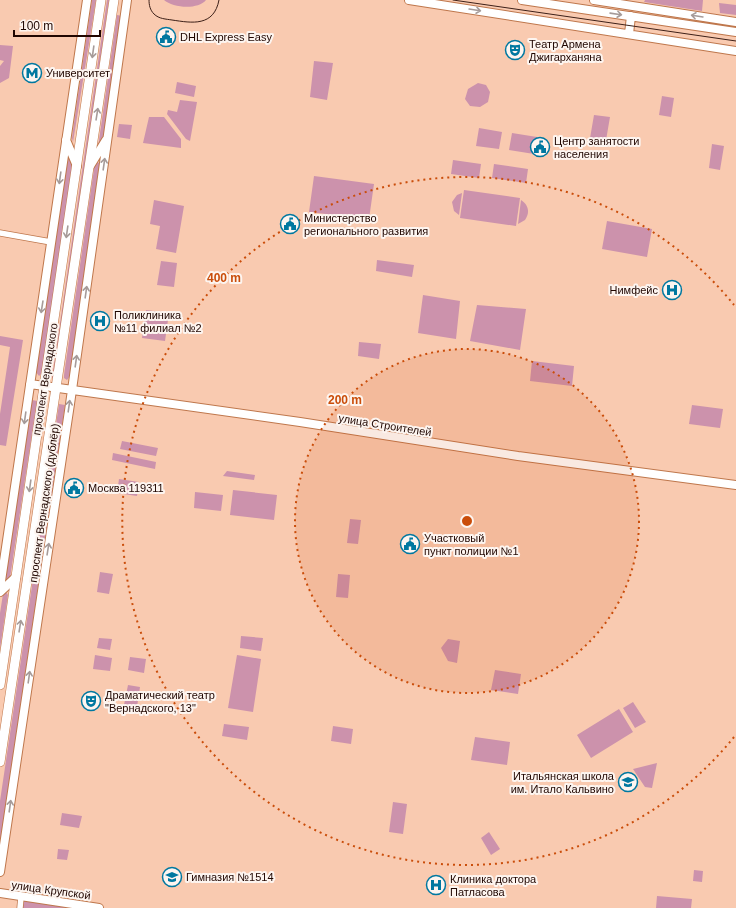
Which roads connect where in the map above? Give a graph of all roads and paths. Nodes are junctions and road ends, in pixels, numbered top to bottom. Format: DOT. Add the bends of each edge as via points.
graph roads {
  1 [pos="87,0"];
  2 [pos="101,0"];
  3 [pos="114,0"];
  4 [pos="127,0"];
  5 [pos="409,0"];
  6 [pos="522,0"];
  7 [pos="595,0"];
  8 [pos="595,10"];
  9 [pos="631,16"];
  10 [pos="736,22"];
  11 [pos="736,32"];
  12 [pos="629,34"];
  13 [pos="736,51"];
  14 [pos="109,137"];
  15 [pos="66,140"];
  16 [pos="76,166"];
  17 [pos="89,166"];
  18 [pos="0,232"];
  19 [pos="51,242"];
  20 [pos="30,384"];
  21 [pos="44,386"];
  22 [pos="56,388"];
  23 [pos="72,391"];
  24 [pos="736,485"];
  25 [pos="16,577"];
  26 [pos="0,588"];
  27 [pos="0,592"];
  28 [pos="0,685"];
  29 [pos="0,762"];
  30 [pos="0,872"];
  31 [pos="0,893"];
  32 [pos="21,897"];
  33 [pos="20,908"];
  34 [pos="99,908"];
  1 -- 15 [label="street"];
  2 -- 16 [label="main road, проспект Вернадского, one-way"];
  17 -- 3 [label="main road, проспект Вернадского, one-way"];
  4 -- 14 [label="street, проспект Вернадского (дублёр)"];
  5 -- 12 [label="street, one-way"];
  6 -- 8 [label="street"];
  7 -- 8 [label="street" via="600,6"];
  10 -- 7 [label="street, one-way"];
  8 -- 9 [label="street, one-way"];
  9 -- 11 [label="street"];
  9 -- 12 [label="street"];
  12 -- 13 [label="street"];
  14 -- 17 [label="street, проспект Вернадского (дублёр)"];
  23 -- 14 [label="street, проспект Вернадского (дублёр), one-way"];
  15 -- 16 [label="street"];
  15 -- 19 [label="street, one-way"];
  16 -- 21 [label="main road, проспект Вернадского, one-way"];
  17 -- 22 [label="main road, проспект Вернадского"];
  18 -- 19 [label="street"];
  19 -- 20 [label="street, one-way"];
  20 -- 21 [label="street, улица Строителей"];
  20 -- 26 [label="street, one-way"];
  21 -- 22 [label="street, улица Строителей"];
  21 -- 25 [label="main road, проспект Вернадского, one-way"];
  22 -- 23 [label="street, улица Строителей"];
  29 -- 22 [label="main road, проспект Вернадского, one-way"];
  23 -- 24 [label="street, улица Строителей"];
  30 -- 23 [label="street, проспект Вернадского (дублёр), one-way"];
  25 -- 27 [label="street"];
  25 -- 28 [label="main road, проспект Вернадского"];
  31 -- 32 [label="street, улица Крупской"];
  32 -- 33 [label="street"];
  32 -- 34 [label="street, улица Крупской"];
}
